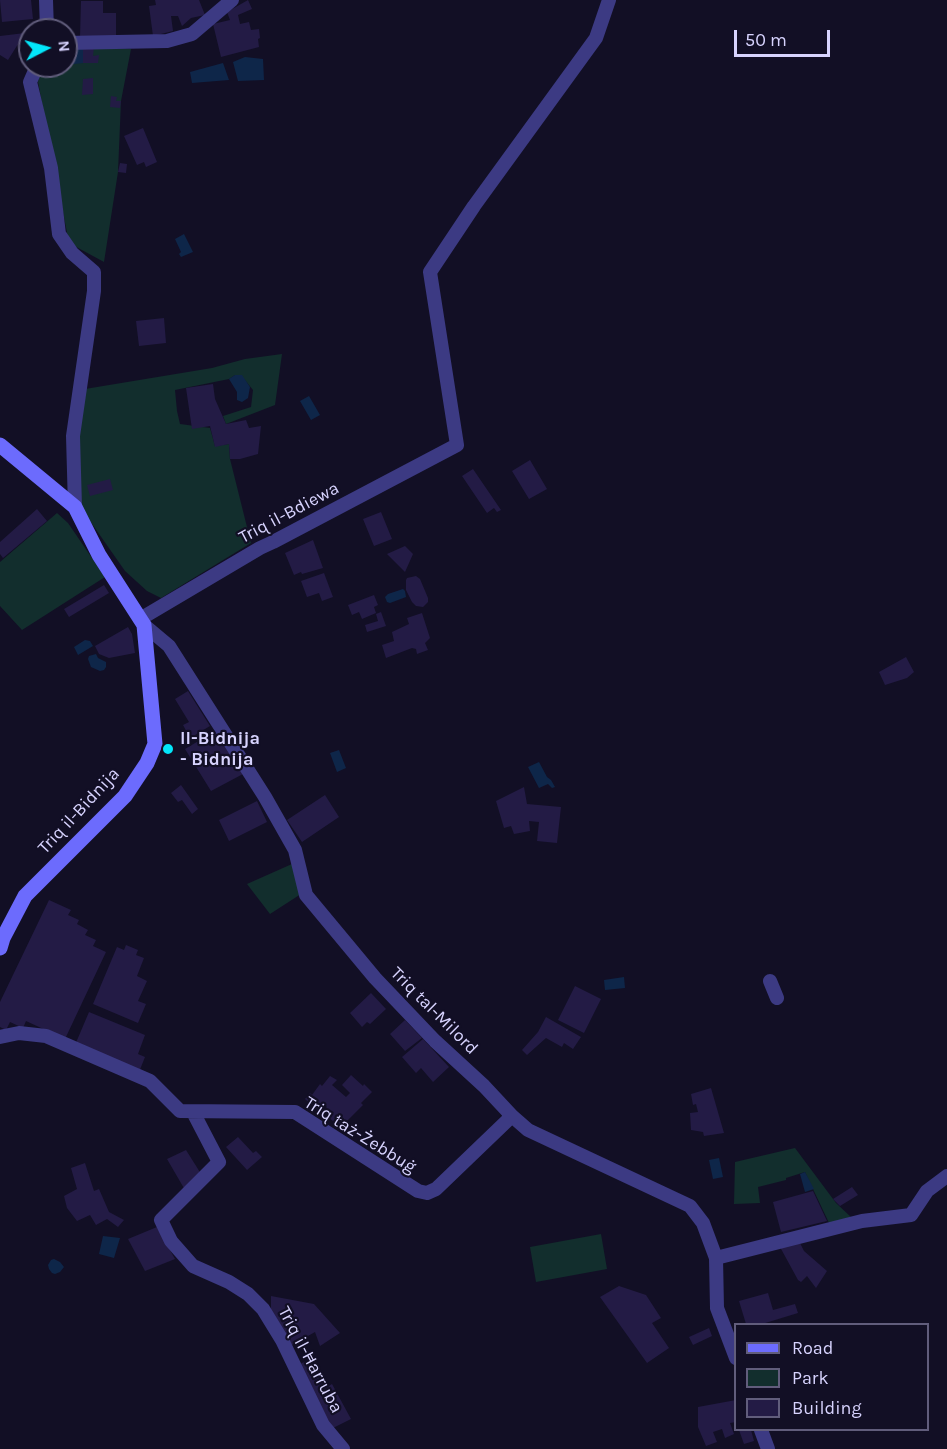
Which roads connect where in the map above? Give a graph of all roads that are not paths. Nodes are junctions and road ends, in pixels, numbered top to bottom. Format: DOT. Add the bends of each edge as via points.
graph roads {
  1 [pos="45,0"];
  2 [pos="232,0"];
  3 [pos="609,0"];
  4 [pos="46,18"];
  5 [pos="78,43"];
  6 [pos="32,78"];
  7 [pos="0,445"];
  8 [pos="75,507"];
  9 [pos="142,622"];
  10 [pos="0,948"];
  11 [pos="770,981"];
  12 [pos="777,998"];
  13 [pos="0,1037"];
  14 [pos="193,1112"];
  15 [pos="512,1116"];
  16 [pos="947,1176"];
  17 [pos="716,1258"];
  18 [pos="734,1355"];
  19 [pos="761,1431"];
  20 [pos="343,1449"];
  21 [pos="768,1449"];
  1 -- 4 [label="street"];
  2 -- 5 [label="street" via="192,34 167,41"];
  3 -- 9 [label="street, Triq il-Bdiewa" via="596,38 429,272 457,445 260,548"];
  6 -- 8 [label="street" via="51,168 59,234 72,253 94,272 73,436"];
  7 -- 8 [label="street"];
  8 -- 9 [label="street" via="99,555"];
  9 -- 10 [label="street, Triq il-Bidnija" via="155,744 147,763 125,796 25,896"];
  9 -- 15 [label="street, Triq tal-Milord" via="169,646 265,797 295,850 306,895 375,978"];
  11 -- 12 [label="street"];
  13 -- 14 [label="street, Triq taż-Żebbuġ" via="19,1033 46,1036 150,1081 180,1111"];
  14 -- 15 [label="street, Triq taż-Żebbuġ" via="295,1112 427,1194"];
  14 -- 20 [label="street, Triq il-Ħarruba" via="219,1162 161,1220 171,1241 193,1266 229,1282 263,1309 323,1425"];
  15 -- 17 [label="street, Triq tal-Milord" via="528,1130 690,1206 703,1223"];
  16 -- 17 [label="street" via="927,1191 911,1215 862,1221"];
  17 -- 18 [label="street, Triq tal-Milord" via="717,1308"];
  19 -- 21 [label="street"];
}
